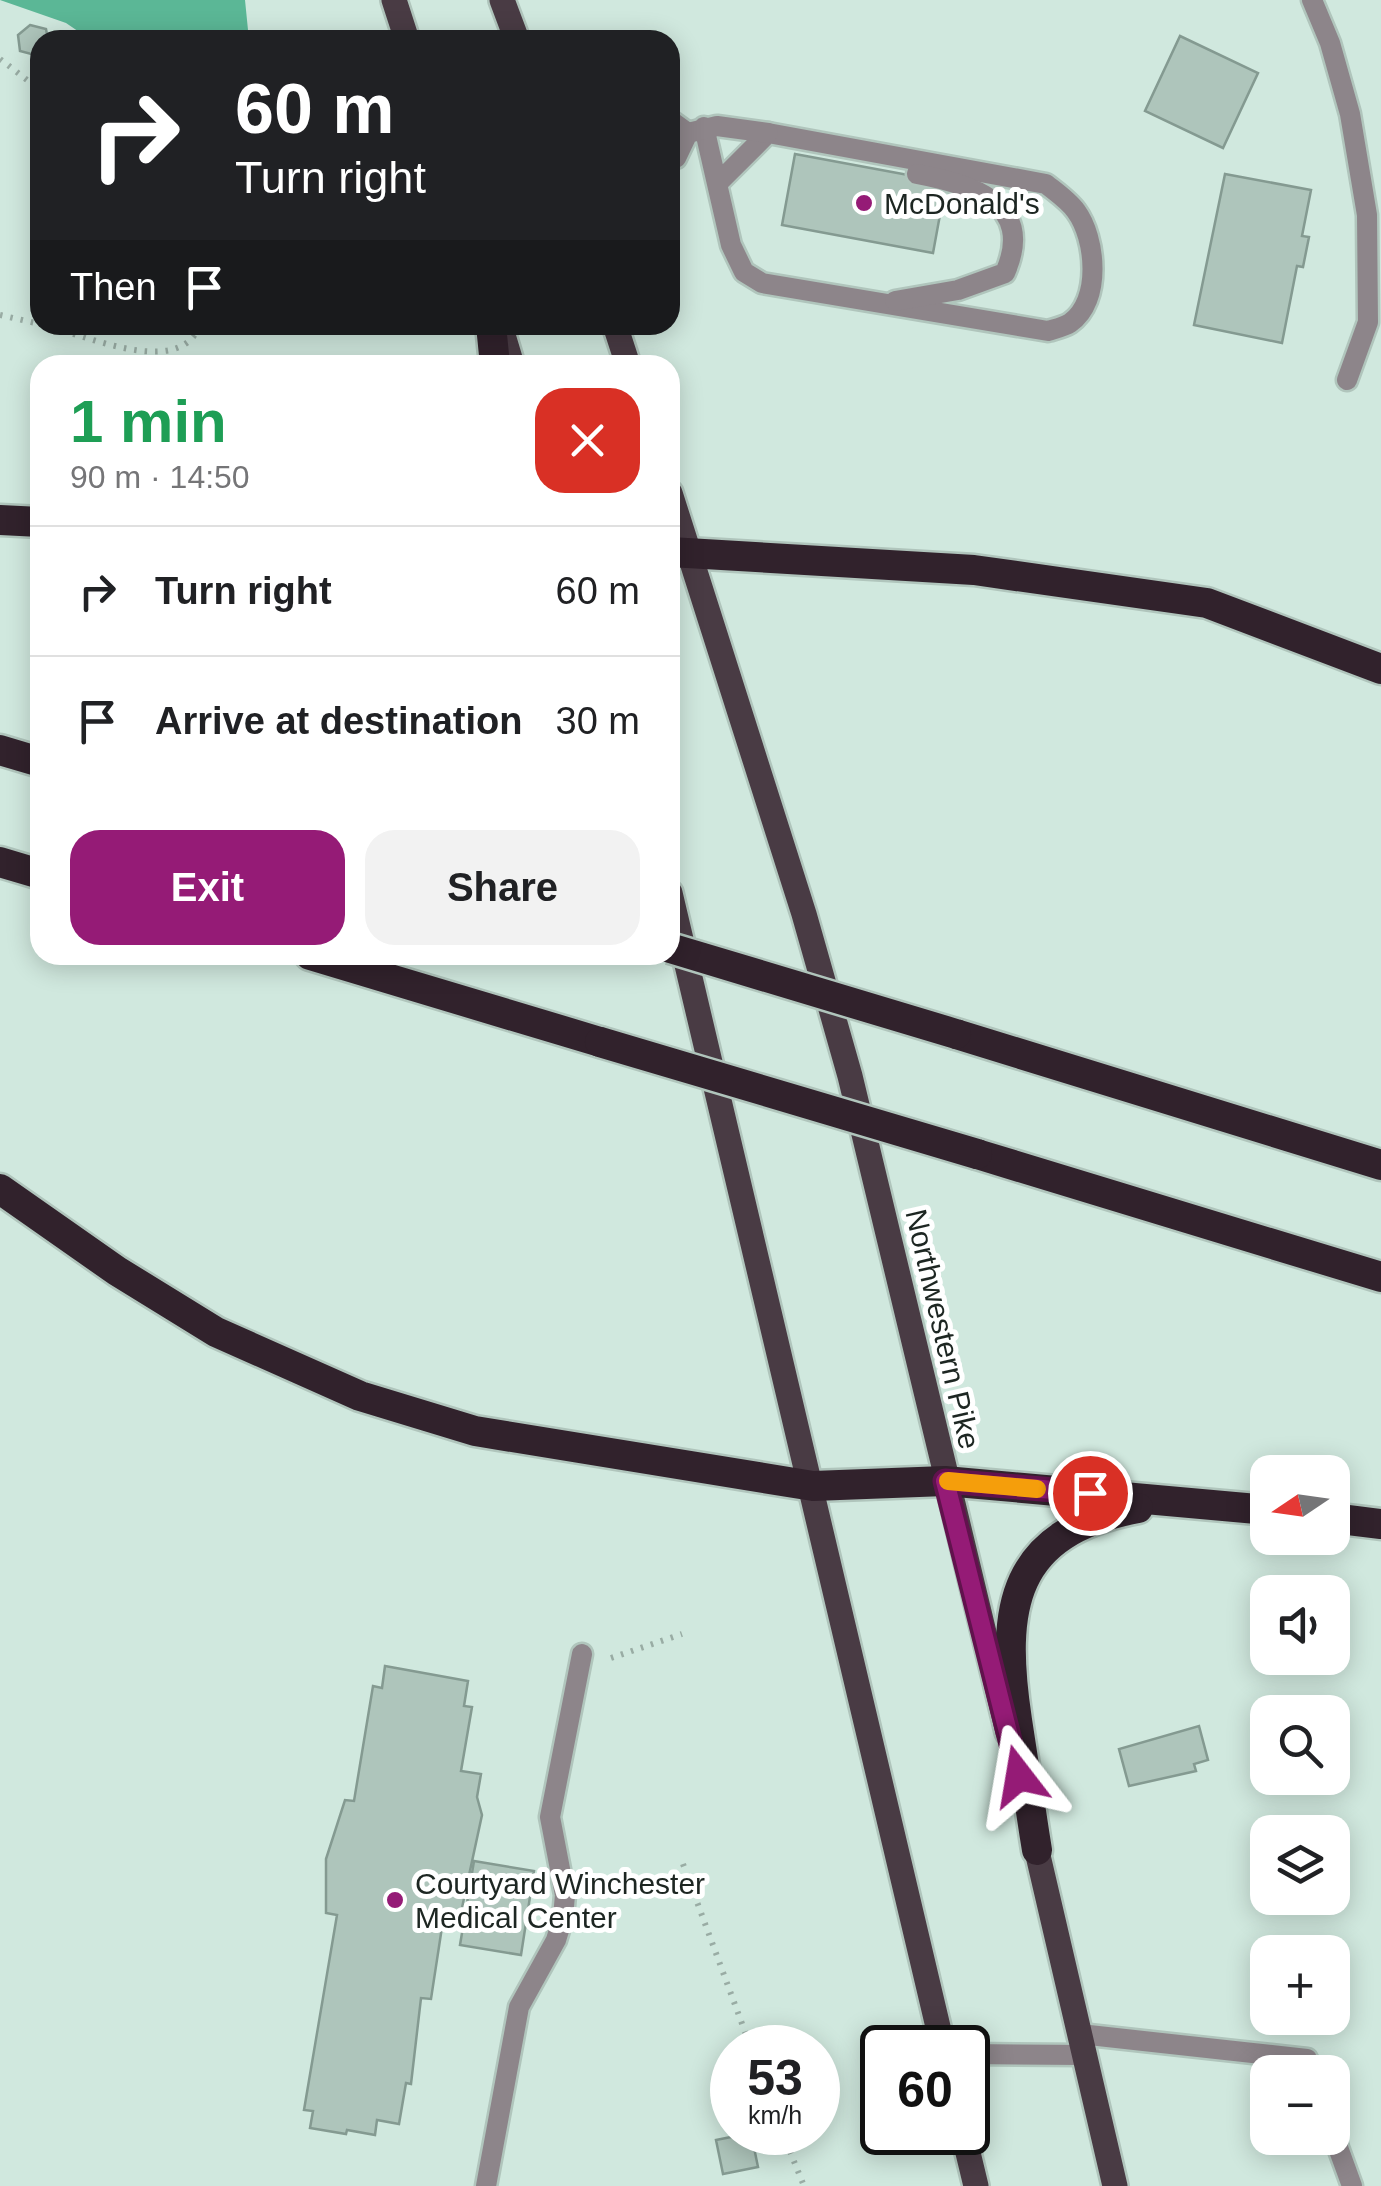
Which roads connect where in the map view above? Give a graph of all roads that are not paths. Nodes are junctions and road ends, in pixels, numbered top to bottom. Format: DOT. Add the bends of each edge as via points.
graph roads {
  1 [pos="394,0"];
  2 [pos="502,0"];
  3 [pos="1312,0"];
  4 [pos="404,30"];
  5 [pos="513,30"];
  6 [pos="680,124"];
  7 [pos="696,130"];
  8 [pos="779,135"];
  9 [pos="680,152"];
  10 [pos="720,182"];
  11 [pos="879,304"];
  12 [pos="1347,380"];
  13 [pos="0,520"];
  14 [pos="30,522"];
  15 [pos="681,552"];
  16 [pos="1381,669"];
  17 [pos="0,750"];
  18 [pos="30,759"];
  19 [pos="0,862"];
  20 [pos="30,871"];
  21 [pos="680,934"];
  22 [pos="680,951"];
  23 [pos="343,965"];
  24 [pos="1381,1165"];
  25 [pos="0,1189"];
  26 [pos="1381,1277"];
  27 [pos="945,1481"];
  28 [pos="813,1486"];
  29 [pos="1198,1502"];
  30 [pos="1250,1508"];
  31 [pos="1350,1520"];
  32 [pos="1381,1524"];
  33 [pos="582,1654"];
  34 [pos="1037,1850"];
  35 [pos="937,2025"];
  36 [pos="1082,2044"];
  37 [pos="990,2052"];
  38 [pos="1250,2056"];
  39 [pos="969,2155"];
  40 [pos="1341,2155"];
  41 [pos="486,2186"];
  42 [pos="976,2186"];
  43 [pos="1115,2186"];
  44 [pos="1352,2186"];
  1 -- 4 [label="main road"];
  2 -- 5 [label="main road"];
  3 -- 12 [label="lane" via="1350,114 1367,215 1368,322"];
  6 -- 7 [label="lane"];
  7 -- 8 [label="lane"];
  7 -- 9 [label="lane"];
  7 -- 10 [label="lane"];
  8 -- 10 [label="lane"];
  8 -- 11 [label="lane" via="810,153 984,191 1010,224 1013,254 1005,273 958,290"];
  8 -- 11 [label="lane" via="1046,184 1076,209 1086,229 1093,266 1086,303 1060,327 1048,331"];
  10 -- 11 [label="lane" via="731,245 744,272 762,283"];
  13 -- 14 [label="highway"];
  15 -- 16 [label="highway" via="974,570 1208,603"];
  15 -- 27 [label="main road, Northwestern Pike" via="850,1076"];
  17 -- 18 [label="highway"];
  19 -- 20 [label="highway"];
  21 -- 28 [label="main road"];
  22 -- 24 [label="highway, bridge"];
  23 -- 26 [label="highway, bridge"];
  25 -- 28 [label="highway" via="216,1332 360,1396 531,1442"];
  27 -- 28 [label="highway"];
  27 -- 29 [label="highway"];
  27 -- 34 [label="main road, Northwestern Pike"];
  28 -- 35 [label="main road"];
  29 -- 30 [label="highway"];
  29 -- 34 [label="highway" via="1102,1515 1048,1544 1028,1568 1009,1628"];
  31 -- 32 [label="highway"];
  33 -- 41 [label="lane" via="550,1817 564,1917 519,2006"];
  34 -- 36 [label="main road, Northwestern Pike"];
  36 -- 37 [label="lane"];
  36 -- 38 [label="lane"];
  36 -- 43 [label="main road, Northwestern Pike"];
  39 -- 42 [label="main road"];
  40 -- 44 [label="lane"];
}
